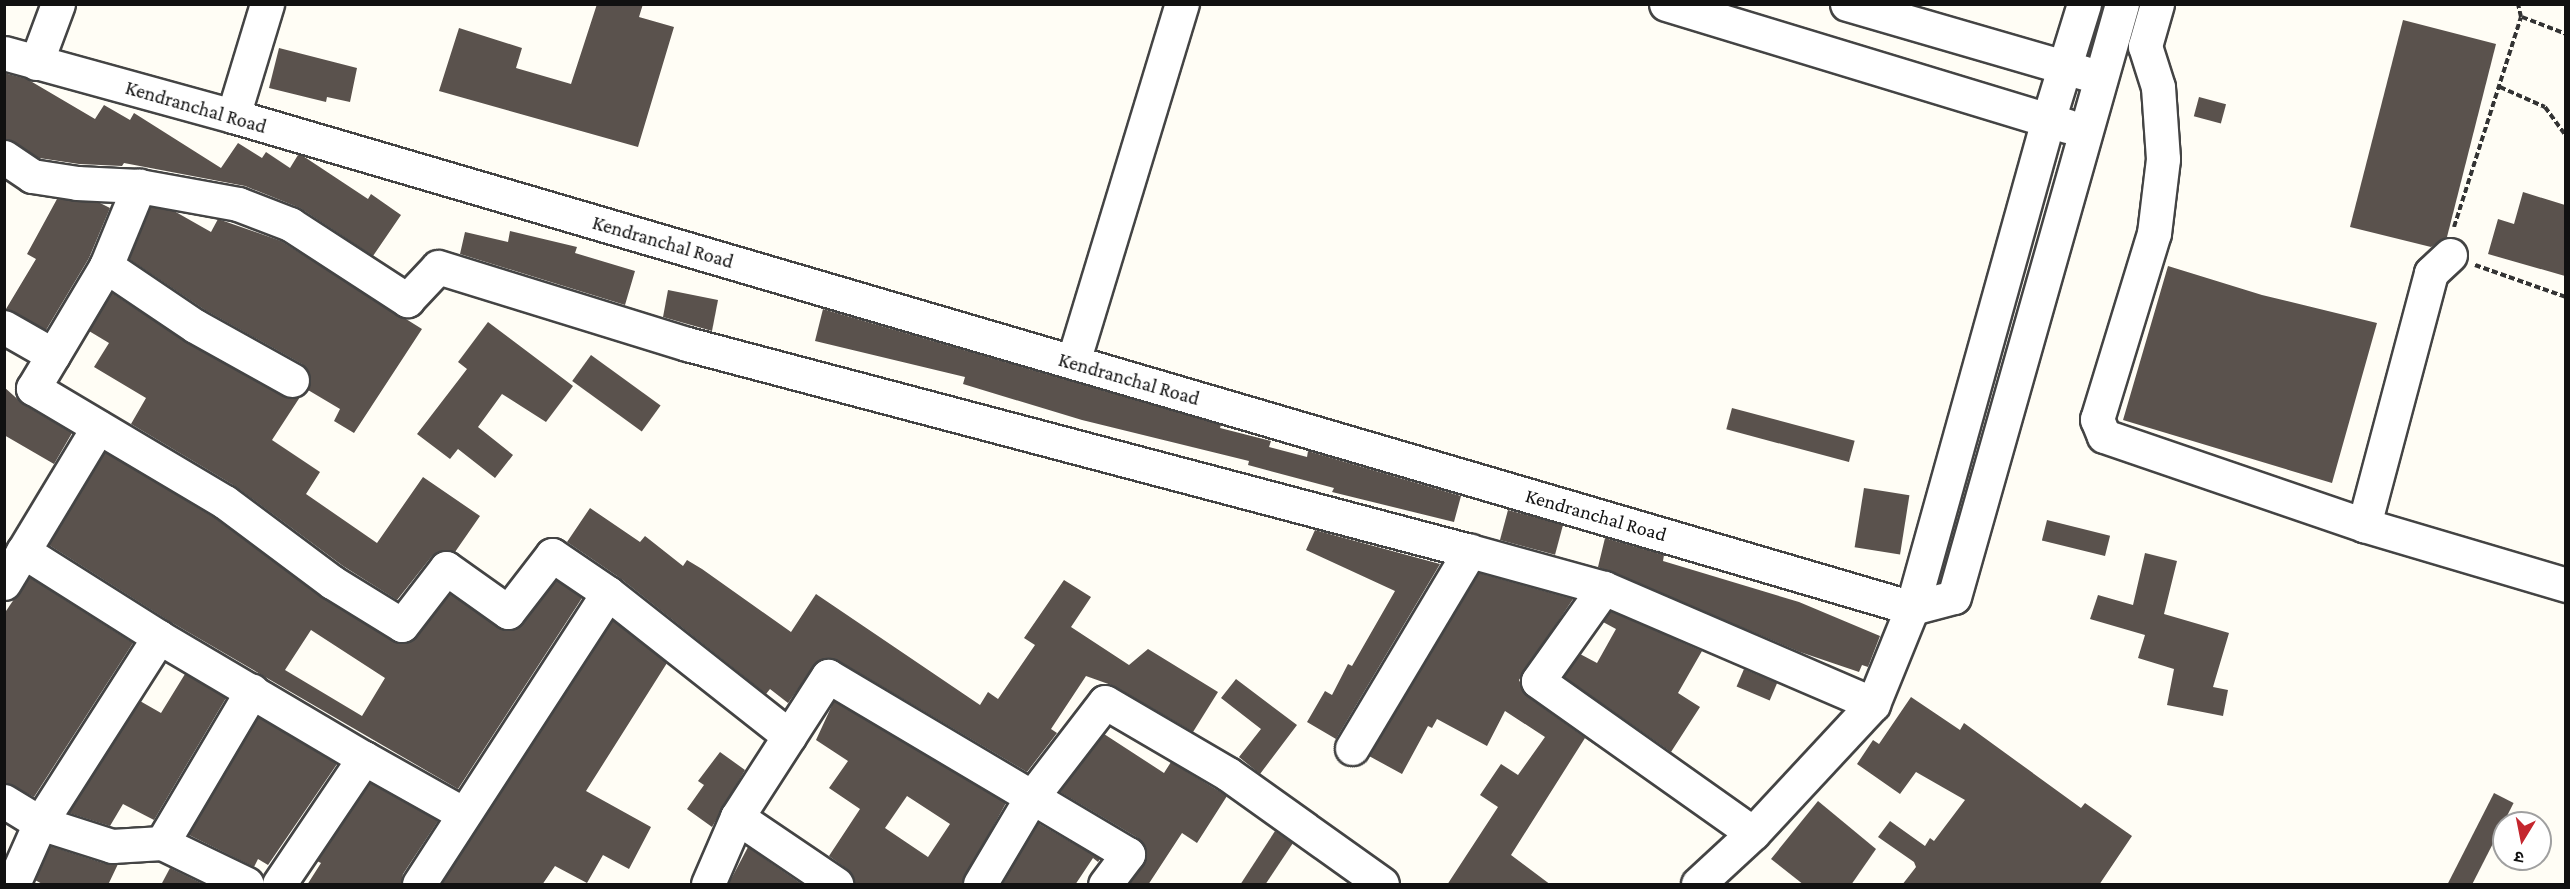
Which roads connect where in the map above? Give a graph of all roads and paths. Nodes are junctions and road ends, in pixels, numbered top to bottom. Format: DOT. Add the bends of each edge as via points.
graph roads {
  1 [pos="58,4"];
  2 [pos="267,4"];
  3 [pos="1182,4"];
  4 [pos="1666,4"];
  5 [pos="1847,4"];
  6 [pos="2084,4"];
  7 [pos="2122,4"];
  8 [pos="2157,4"];
  9 [pos="2518,4"];
  10 [pos="1722,13"];
  11 [pos="2521,17"];
  12 [pos="2565,34"];
  13 [pos="4,53"];
  14 [pos="36,63"];
  15 [pos="2065,67"];
  16 [pos="2101,79"];
  17 [pos="2500,87"];
  18 [pos="233,116"];
  19 [pos="2048,120"];
  20 [pos="2086,132"];
  21 [pos="2565,136"];
  22 [pos="4,157"];
  23 [pos="139,186"];
  24 [pos="2450,255"];
  25 [pos="106,266"];
  26 [pos="2565,297"];
  27 [pos="4,327"];
  28 [pos="53,355"];
  29 [pos="1073,362"];
  30 [pos="292,380"];
  31 [pos="98,427"];
  32 [pos="2364,525"];
  33 [pos="23,551"];
  34 [pos="1470,551"];
  35 [pos="4,584"];
  36 [pos="2565,585"];
  37 [pos="1604,588"];
  38 [pos="608,593"];
  39 [pos="1912,608"];
  40 [pos="159,637"];
  41 [pos="252,690"];
  42 [pos="1873,704"];
  43 [pos="789,736"];
  44 [pos="1352,748"];
  45 [pos="364,758"];
  46 [pos="1031,798"];
  47 [pos="4,801"];
  48 [pos="462,813"];
  49 [pos="737,817"];
  50 [pos="40,823"];
  51 [pos="1753,833"];
  52 [pos="162,843"];
  53 [pos="13,885"];
  54 [pos="247,885"];
  55 [pos="279,885"];
  56 [pos="418,885"];
  57 [pos="708,885"];
  58 [pos="836,885"];
  59 [pos="980,885"];
  60 [pos="1105,885"];
  61 [pos="1382,885"];
  62 [pos="1698,885"];
  1 -- 14 [label="street"];
  2 -- 18 [label="street"];
  3 -- 29 [label="street"];
  4 -- 10 [label="street"];
  5 -- 15 [label="street"];
  6 -- 15 [label="street"];
  7 -- 16 [label="street"];
  8 -- 32 [label="street" via="2145,46 2158,87 2163,159 2154,233 2097,419 2104,436"];
  9 -- 11 [label="path"];
  10 -- 19 [label="street"];
  11 -- 12 [label="path"];
  11 -- 17 [label="path"];
  13 -- 14 [label="street, Kendranchal Road"];
  14 -- 18 [label="street, Kendranchal Road"];
  15 -- 16 [label="street"];
  15 -- 19 [label="street"];
  16 -- 20 [label="street"];
  17 -- 21 [label="path" via="2545,107"];
  17 -- 24 [label="path" via="2455,225"];
  18 -- 29 [label="street, Kendranchal Road"];
  19 -- 20 [label="street"];
  19 -- 39 [label="street"];
  20 -- 39 [label="street" via="1954,597"];
  22 -- 23 [label="street" via="32,176"];
  23 -- 25 [label="street"];
  23 -- 34 [label="street" via="238,204 290,224 407,300 438,267 687,344"];
  24 -- 26 [label="path"];
  24 -- 32 [label="street" via="2431,273"];
  25 -- 28 [label="street"];
  25 -- 30 [label="street" via="195,326"];
  27 -- 28 [label="street"];
  28 -- 31 [label="street" via="33,388"];
  29 -- 39 [label="street, Kendranchal Road"];
  31 -- 33 [label="street"];
  31 -- 38 [label="street" via="225,502 332,582 402,625 446,568 508,612 552,555"];
  32 -- 36 [label="street"];
  33 -- 35 [label="street"];
  33 -- 40 [label="street"];
  34 -- 37 [label="street"];
  34 -- 44 [label="street"];
  37 -- 42 [label="street"];
  37 -- 51 [label="street" via="1538,681"];
  38 -- 43 [label="street"];
  38 -- 48 [label="street"];
  39 -- 42 [label="street"];
  40 -- 41 [label="street"];
  40 -- 50 [label="street"];
  41 -- 45 [label="street"];
  41 -- 52 [label="street"];
  42 -- 51 [label="street"];
  43 -- 46 [label="street" via="828,676"];
  43 -- 49 [label="street"];
  45 -- 48 [label="street"];
  45 -- 55 [label="street"];
  46 -- 59 [label="street"];
  46 -- 60 [label="street" via="1128,854"];
  46 -- 61 [label="street" via="1105,702 1228,774"];
  47 -- 50 [label="street"];
  48 -- 56 [label="street"];
  49 -- 57 [label="street"];
  49 -- 58 [label="street"];
  50 -- 52 [label="street" via="112,846"];
  50 -- 53 [label="street"];
  51 -- 62 [label="street"];
  52 -- 54 [label="street"];
}
